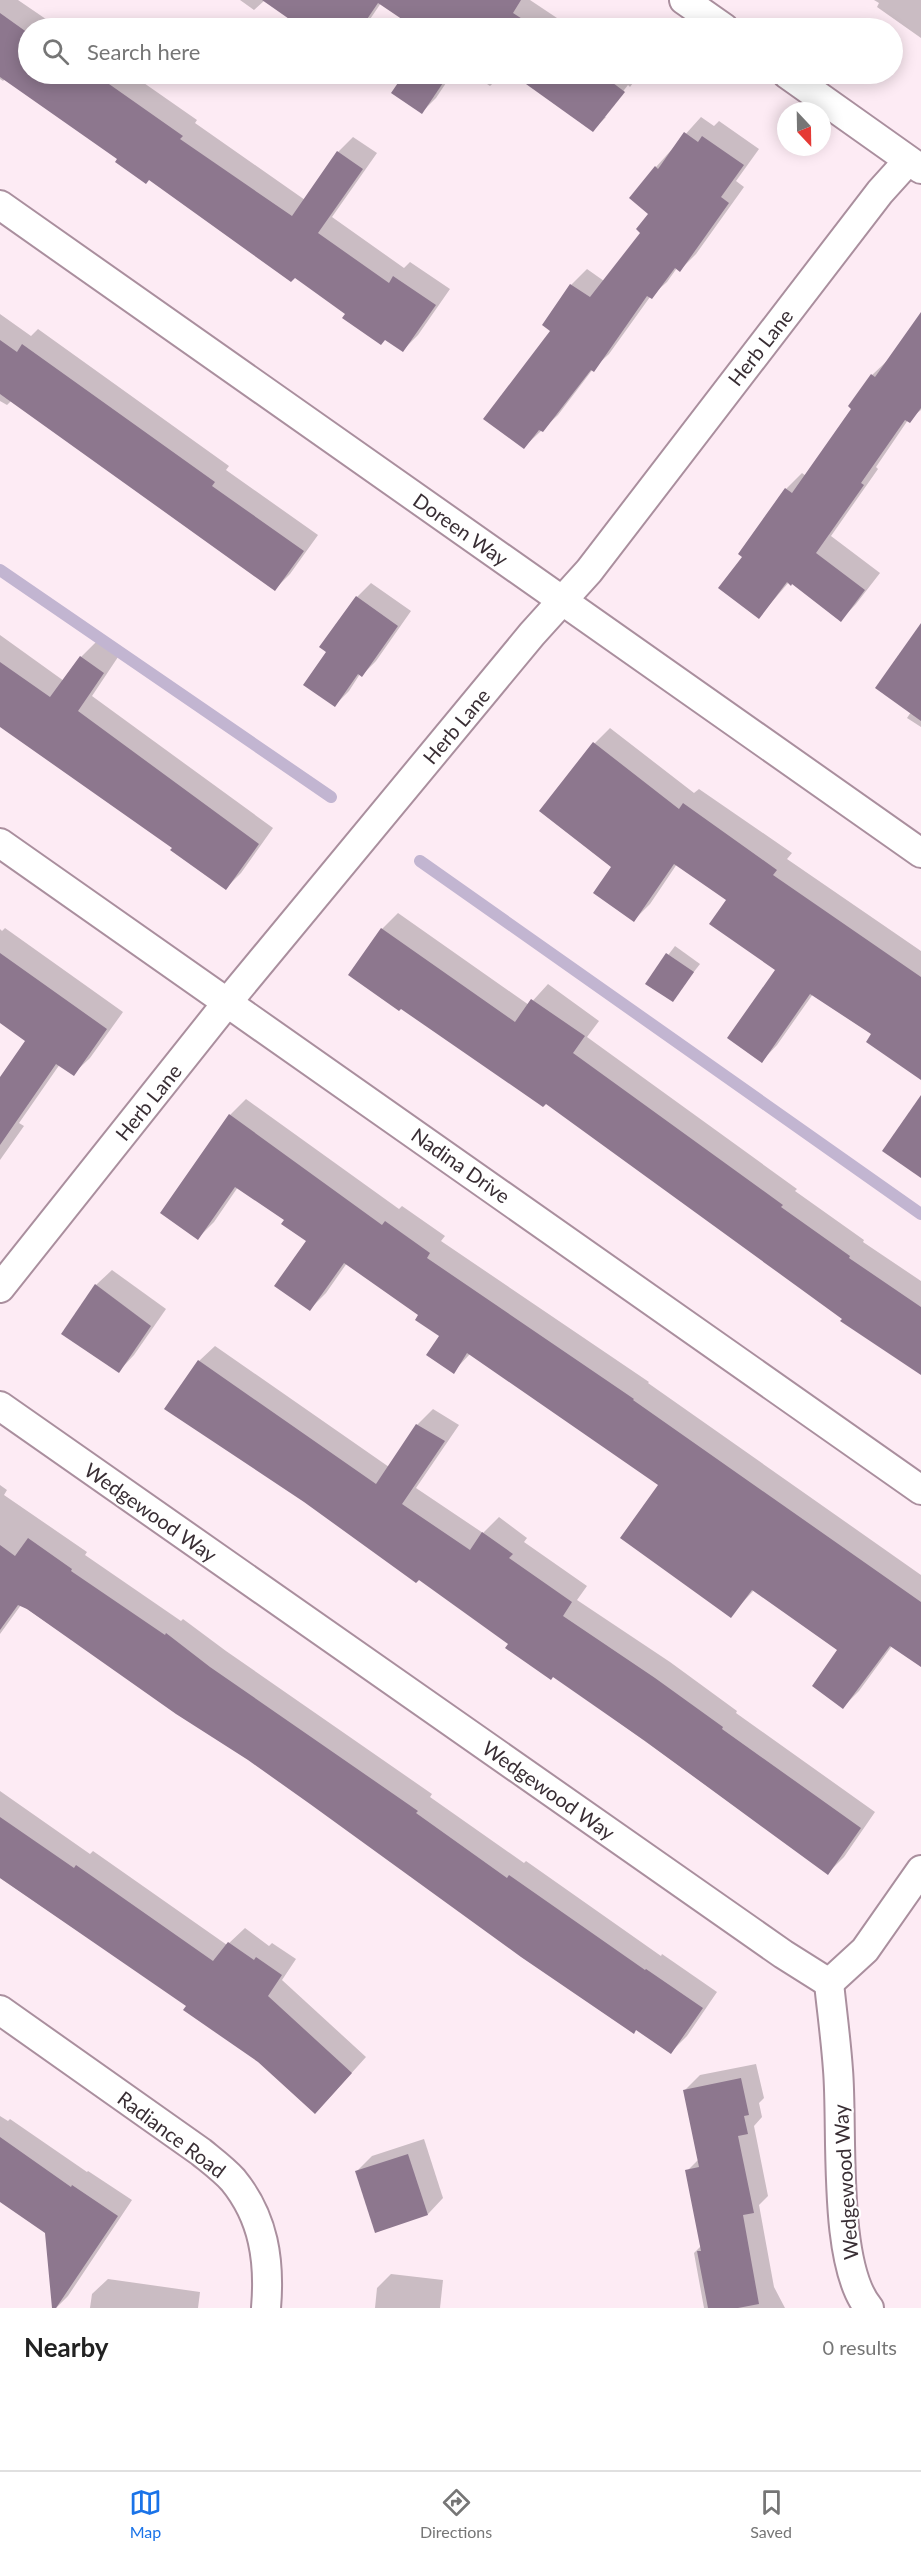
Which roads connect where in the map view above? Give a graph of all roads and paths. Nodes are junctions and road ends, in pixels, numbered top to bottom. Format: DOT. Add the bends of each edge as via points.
graph roads {
  1 [pos="684,0"];
  2 [pos="710,18"];
  3 [pos="801,84"];
  4 [pos="915,165"];
  5 [pos="0,206"];
  6 [pos="561,601"];
  7 [pos="0,843"];
  8 [pos="921,853"];
  9 [pos="226,1004"];
  10 [pos="0,1288"];
  11 [pos="0,1406"];
  12 [pos="921,1490"];
  13 [pos="921,1870"];
  14 [pos="829,1983"];
  15 [pos="0,2010"];
  16 [pos="266,2308"];
  17 [pos="869,2308"];
  1 -- 2 [label="street"];
  3 -- 4 [label="street"];
  4 -- 6 [label="street, Herb Lane" via="880,192 589,571"];
  5 -- 6 [label="street, Doreen Way"];
  6 -- 8 [label="street, Doreen Way"];
  6 -- 9 [label="street, Herb Lane"];
  7 -- 9 [label="street, Nadina Drive"];
  9 -- 10 [label="street, Herb Lane"];
  9 -- 12 [label="street, Nadina Drive" via="273,1033"];
  11 -- 14 [label="street, Wedgewood Way"];
  13 -- 14 [label="street" via="865,1950"];
  14 -- 17 [label="street, Wedgewood Way" via="838,2070 848,2262"];
  15 -- 16 [label="street, Radiance Road" via="232,2178 250,2203 264,2237"];
}
